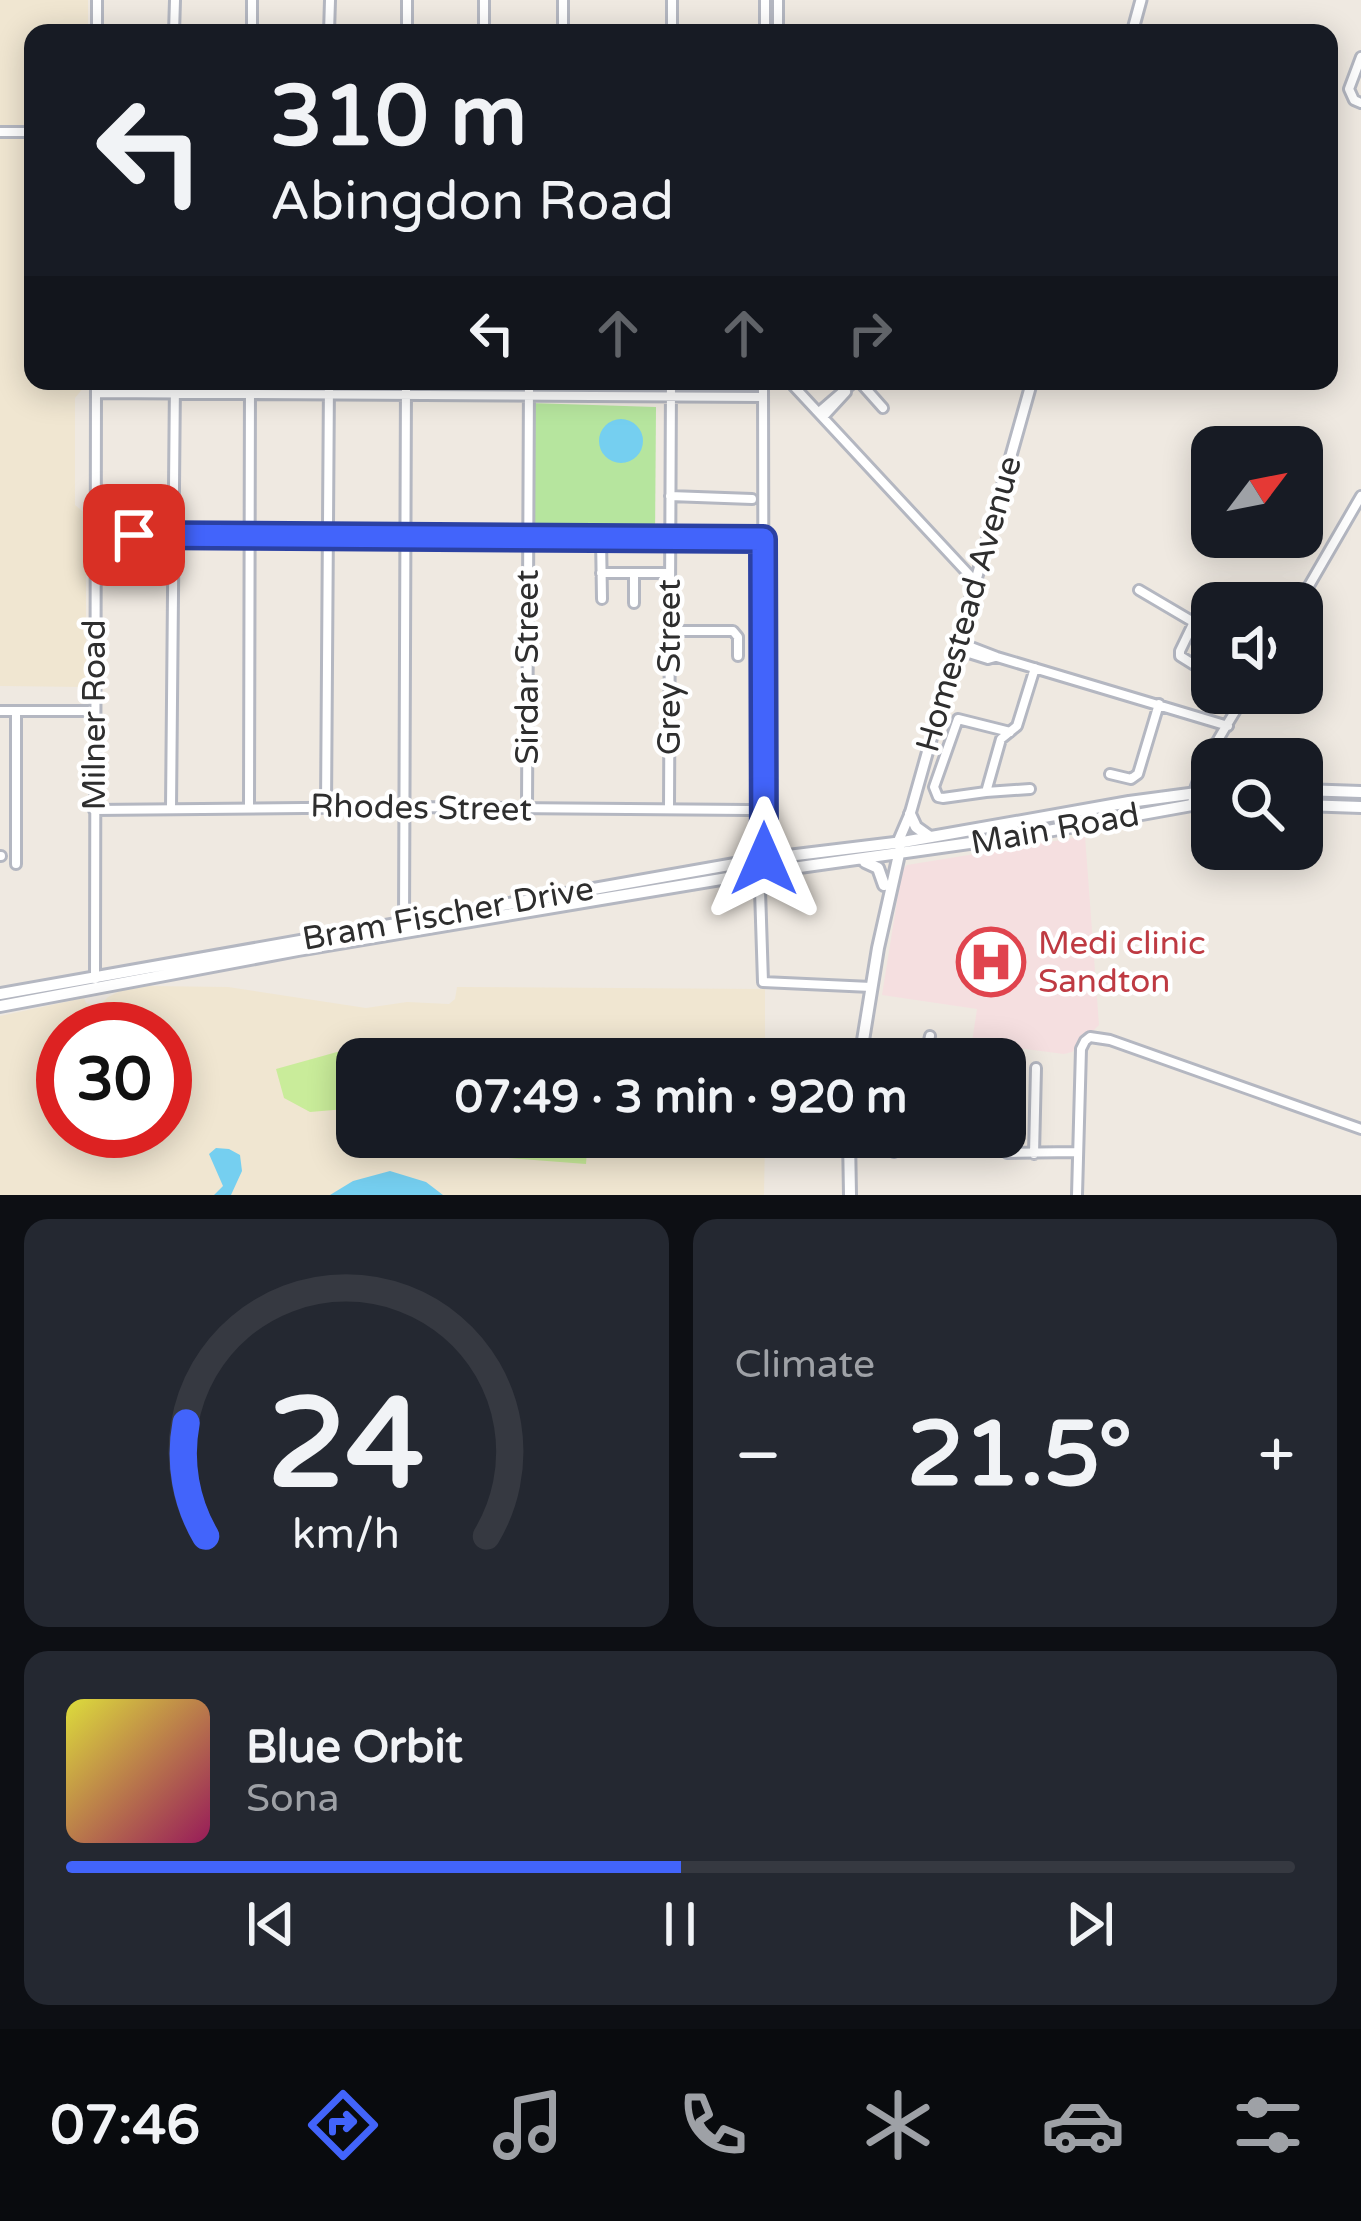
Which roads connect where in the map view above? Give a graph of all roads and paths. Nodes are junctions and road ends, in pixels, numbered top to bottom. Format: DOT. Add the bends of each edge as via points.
graph roads {
  1 [pos="1361,57"];
  2 [pos="1361,104"];
  3 [pos="96,390"];
  4 [pos="250,390"];
  5 [pos="329,390"];
  6 [pos="406,390"];
  7 [pos="529,390"];
  8 [pos="671,390"];
  9 [pos="764,390"];
  10 [pos="797,390"];
  11 [pos="848,390"];
  12 [pos="864,390"];
  13 [pos="1029,390"];
  14 [pos="96,393"];
  15 [pos="175,393"];
  16 [pos="250,394"];
  17 [pos="329,394"];
  18 [pos="406,394"];
  19 [pos="529,394"];
  20 [pos="671,396"];
  21 [pos="764,397"];
  22 [pos="883,408"];
  23 [pos="821,415"];
  24 [pos="670,496"];
  25 [pos="1361,496"];
  26 [pos="752,499"];
  27 [pos="95,535"];
  28 [pos="172,535"];
  29 [pos="250,536"];
  30 [pos="404,536"];
  31 [pos="328,537"];
  32 [pos="527,537"];
  33 [pos="601,537"];
  34 [pos="670,538"];
  35 [pos="763,539"];
  36 [pos="602,573"];
  37 [pos="634,573"];
  38 [pos="670,573"];
  39 [pos="974,580"];
  40 [pos="1311,582"];
  41 [pos="1139,590"];
  42 [pos="602,599"];
  43 [pos="634,603"];
  44 [pos="1191,620"];
  45 [pos="1191,628"];
  46 [pos="670,631"];
  47 [pos="957,645"];
  48 [pos="738,656"];
  49 [pos="1191,663"];
  50 [pos="1035,668"];
  51 [pos="1159,704"];
  52 [pos="0,711"];
  53 [pos="16,711"];
  54 [pos="94,712"];
  55 [pos="1234,714"];
  56 [pos="1229,724"];
  57 [pos="1010,732"];
  58 [pos="1221,738"];
  59 [pos="1110,774"];
  60 [pos="1030,789"];
  61 [pos="1323,791"];
  62 [pos="986,792"];
  63 [pos="1361,792"];
  64 [pos="1191,799"];
  65 [pos="1191,799"];
  66 [pos="1323,806"];
  67 [pos="249,807"];
  68 [pos="326,807"];
  69 [pos="404,807"];
  70 [pos="1361,807"];
  71 [pos="171,808"];
  72 [pos="669,809"];
  73 [pos="94,810"];
  74 [pos="527,810"];
  75 [pos="749,810"];
  76 [pos="908,820"];
  77 [pos="930,837"];
  78 [pos="898,849"];
  79 [pos="859,860"];
  80 [pos="16,864"];
  81 [pos="764,866"];
  82 [pos="884,885"];
  83 [pos="405,928"];
  84 [pos="95,983"];
  85 [pos="869,987"];
  86 [pos="3,992"];
  87 [pos="0,1006"];
  88 [pos="861,1038"];
  89 [pos="1036,1067"];
  90 [pos="1361,1129"];
  91 [pos="1078,1152"];
  92 [pos="1026,1154"];
  93 [pos="1034,1154"];
  94 [pos="847,1158"];
  95 [pos="847,1195"];
  96 [pos="1077,1195"];
  1 -- 2 [label="street" via="1349,89"];
  3 -- 14 [label="street, Milner Road"];
  4 -- 16 [label="street"];
  5 -- 17 [label="street"];
  6 -- 18 [label="street"];
  7 -- 19 [label="street, Sirdar Street"];
  8 -- 20 [label="street, Grey Street"];
  9 -- 21 [label="street"];
  10 -- 23 [label="street"];
  11 -- 23 [label="street"];
  12 -- 22 [label="street"];
  13 -- 39 [label="street, Homestead Avenue"];
  14 -- 15 [label="street"];
  14 -- 27 [label="street, Milner Road"];
  15 -- 16 [label="street"];
  15 -- 28 [label="street"];
  16 -- 17 [label="street"];
  16 -- 29 [label="street"];
  17 -- 18 [label="street"];
  17 -- 31 [label="street"];
  18 -- 19 [label="street"];
  18 -- 30 [label="street"];
  19 -- 20 [label="street"];
  19 -- 32 [label="street, Sirdar Street"];
  20 -- 21 [label="street"];
  20 -- 24 [label="street, Grey Street"];
  21 -- 35 [label="street"];
  23 -- 39 [label="street"];
  24 -- 26 [label="street"];
  24 -- 34 [label="street, Grey Street"];
  25 -- 40 [label="street"];
  27 -- 28 [label="street"];
  27 -- 54 [label="street, Milner Road"];
  28 -- 29 [label="street"];
  28 -- 71 [label="street"];
  29 -- 31 [label="street"];
  29 -- 67 [label="street"];
  30 -- 31 [label="street"];
  30 -- 32 [label="street"];
  30 -- 69 [label="street"];
  31 -- 68 [label="street"];
  32 -- 33 [label="street"];
  32 -- 74 [label="street, Sirdar Street"];
  33 -- 34 [label="street"];
  33 -- 36 [label="street"];
  34 -- 35 [label="street"];
  34 -- 38 [label="street, Grey Street"];
  35 -- 81 [label="street"];
  36 -- 37 [label="street"];
  36 -- 42 [label="street"];
  37 -- 38 [label="street"];
  37 -- 43 [label="street"];
  38 -- 46 [label="street, Grey Street"];
  39 -- 47 [label="street, Homestead Avenue"];
  41 -- 44 [label="street"];
  45 -- 49 [label="street" via="1180,651"];
  46 -- 48 [label="street" via="733,631"];
  46 -- 72 [label="street, Grey Street"];
  47 -- 50 [label="street"];
  47 -- 76 [label="street, Homestead Avenue"];
  50 -- 51 [label="street"];
  50 -- 57 [label="street"];
  51 -- 56 [label="street"];
  51 -- 59 [label="street" via="1138,774"];
  52 -- 53 [label="street"];
  53 -- 54 [label="street"];
  53 -- 80 [label="street"];
  54 -- 73 [label="street, Milner Road"];
  55 -- 56 [label="street"];
  56 -- 58 [label="street"];
  57 -- 62 [label="street"];
  57 -- 62 [label="street" via="956,722 934,792"];
  60 -- 62 [label="street"];
  61 -- 63 [label="main road"];
  64 -- 77 [label="main road, Main Road"];
  65 -- 78 [label="main road, Main Road"];
  66 -- 70 [label="main road"];
  67 -- 68 [label="street, Rhodes Street"];
  67 -- 71 [label="street, Rhodes Street"];
  68 -- 69 [label="street, Rhodes Street"];
  69 -- 74 [label="street, Rhodes Street"];
  69 -- 83 [label="street"];
  71 -- 73 [label="street, Rhodes Street"];
  72 -- 74 [label="street, Rhodes Street"];
  72 -- 75 [label="street, Rhodes Street"];
  73 -- 84 [label="street, Milner Road"];
  76 -- 77 [label="main road"];
  76 -- 78 [label="street, Homestead Avenue"];
  77 -- 78 [label="main road, Main Road"];
  78 -- 79 [label="main road, Bram Fischer Drive"];
  78 -- 81 [label="main road, Bram Fischer Drive"];
  78 -- 82 [label="main road"];
  78 -- 85 [label="main road"];
  79 -- 81 [label="main road, Bram Fischer Drive"];
  79 -- 82 [label="main road" via="875,866"];
  81 -- 83 [label="main road, Bram Fischer Drive"];
  81 -- 85 [label="street" via="763,982"];
  82 -- 85 [label="main road"];
  83 -- 84 [label="main road, Bram Fischer Drive"];
  84 -- 86 [label="main road, Bram Fischer Drive"];
  84 -- 87 [label="main road, Bram Fischer Drive"];
  85 -- 88 [label="main road"];
  89 -- 93 [label="street"];
  90 -- 91 [label="street" via="1095,1036 1081,1049"];
  91 -- 93 [label="street"];
  91 -- 96 [label="street"];
  92 -- 93 [label="street"];
  94 -- 95 [label="main road"];
}
